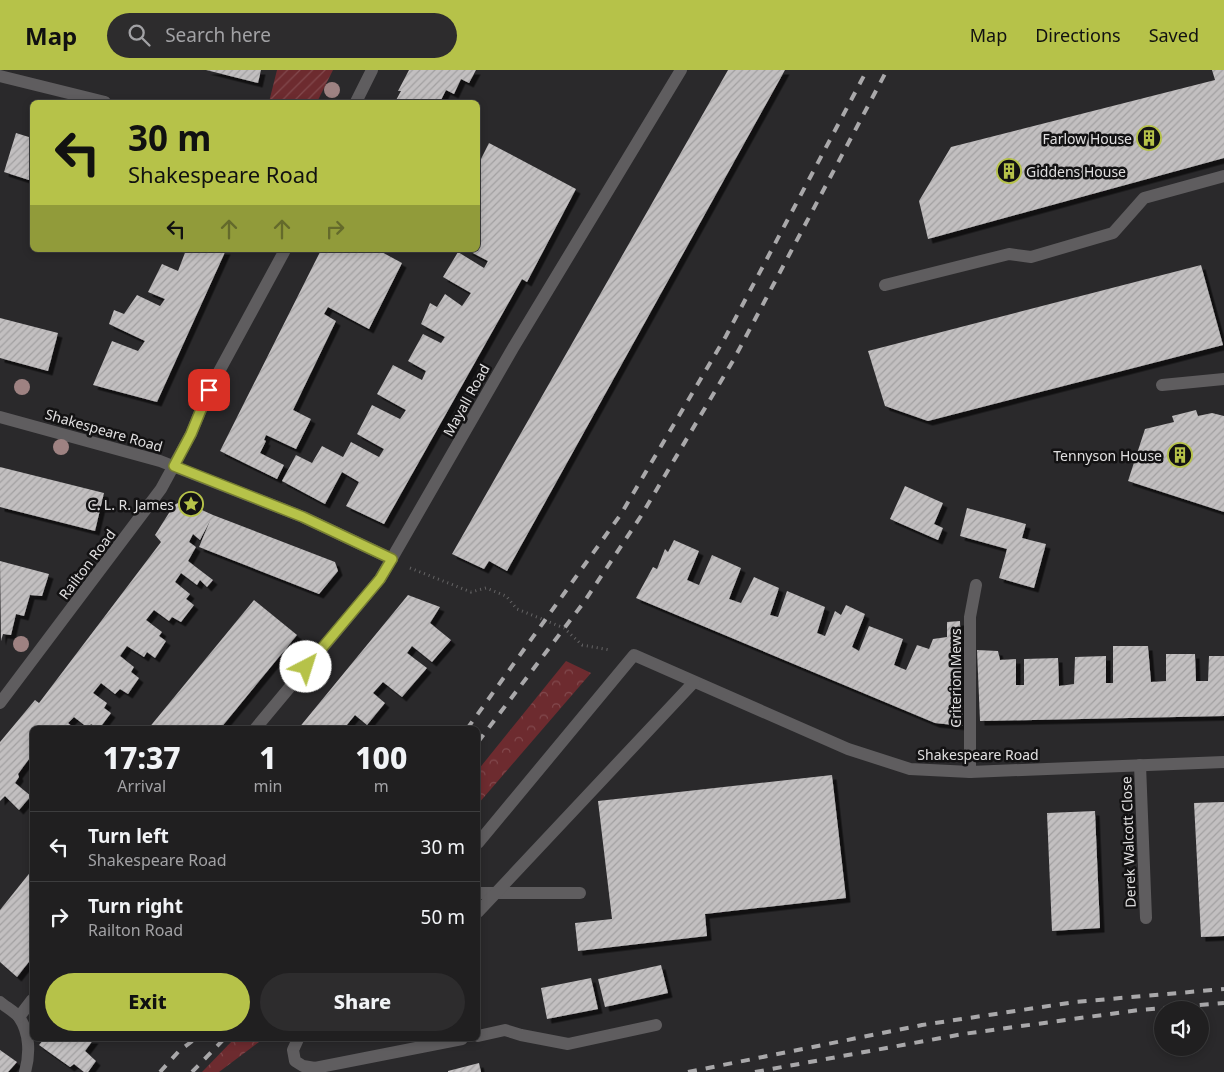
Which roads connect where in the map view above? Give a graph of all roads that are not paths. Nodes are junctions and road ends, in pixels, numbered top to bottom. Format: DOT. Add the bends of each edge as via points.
graph roads {
  1 [pos="372,70"];
  2 [pos="681,70"];
  3 [pos="0,76"];
  4 [pos="97,100"];
  5 [pos="357,100"];
  6 [pos="1224,176"];
  7 [pos="284,252"];
  8 [pos="885,285"];
  9 [pos="1224,380"];
  10 [pos="1162,385"];
  11 [pos="0,417"];
  12 [pos="174,466"];
  13 [pos="392,559"];
  14 [pos="976,585"];
  15 [pos="694,682"];
  16 [pos="0,703"];
  17 [pos="258,726"];
  18 [pos="1224,762"];
  19 [pos="1140,765"];
  20 [pos="970,772"];
  21 [pos="480,841"];
  22 [pos="480,893"];
  23 [pos="494,893"];
  24 [pos="580,893"];
  25 [pos="480,910"];
  26 [pos="1146,918"];
  27 [pos="0,1002"];
  28 [pos="30,1003"];
  29 [pos="19,1017"];
  30 [pos="656,1025"];
  31 [pos="480,1036"];
  32 [pos="297,1041"];
  33 [pos="452,1041"];
  34 [pos="25,1072"];
  1 -- 5 [label="street"];
  2 -- 13 [label="street, Mayall Road" via="513,348"];
  3 -- 4 [label="street"];
  6 -- 8 [label="street" via="1144,198 1113,233 1031,257 1009,254"];
  7 -- 12 [label="street, Railton Road" via="209,390"];
  9 -- 10 [label="street"];
  11 -- 12 [label="street, Shakespeare Road" via="138,453"];
  12 -- 13 [label="street, Shakespeare Road" via="303,517"];
  12 -- 16 [label="street, Railton Road" via="152,502"];
  13 -- 17 [label="street, Mayall Road" via="364,600"];
  14 -- 20 [label="street, Criterion Mews" via="970,617"];
  15 -- 20 [label="street, Shakespeare Road" via="848,749 910,769"];
  15 -- 21 [label="street, Shakespeare Road" via="634,655"];
  15 -- 23 [label="street"];
  18 -- 19 [label="street, Shakespeare Road"];
  19 -- 20 [label="street, Shakespeare Road"];
  19 -- 26 [label="street, Derek Walcott Close"];
  22 -- 23 [label="street"];
  23 -- 24 [label="street"];
  23 -- 25 [label="street"];
  27 -- 29 [label="street"];
  28 -- 29 [label="street"];
  29 -- 34 [label="street" via="28,1039"];
  30 -- 31 [label="street" via="568,1044 505,1030"];
  32 -- 33 [label="street" via="293,1050 295,1061 315,1068"];
}
